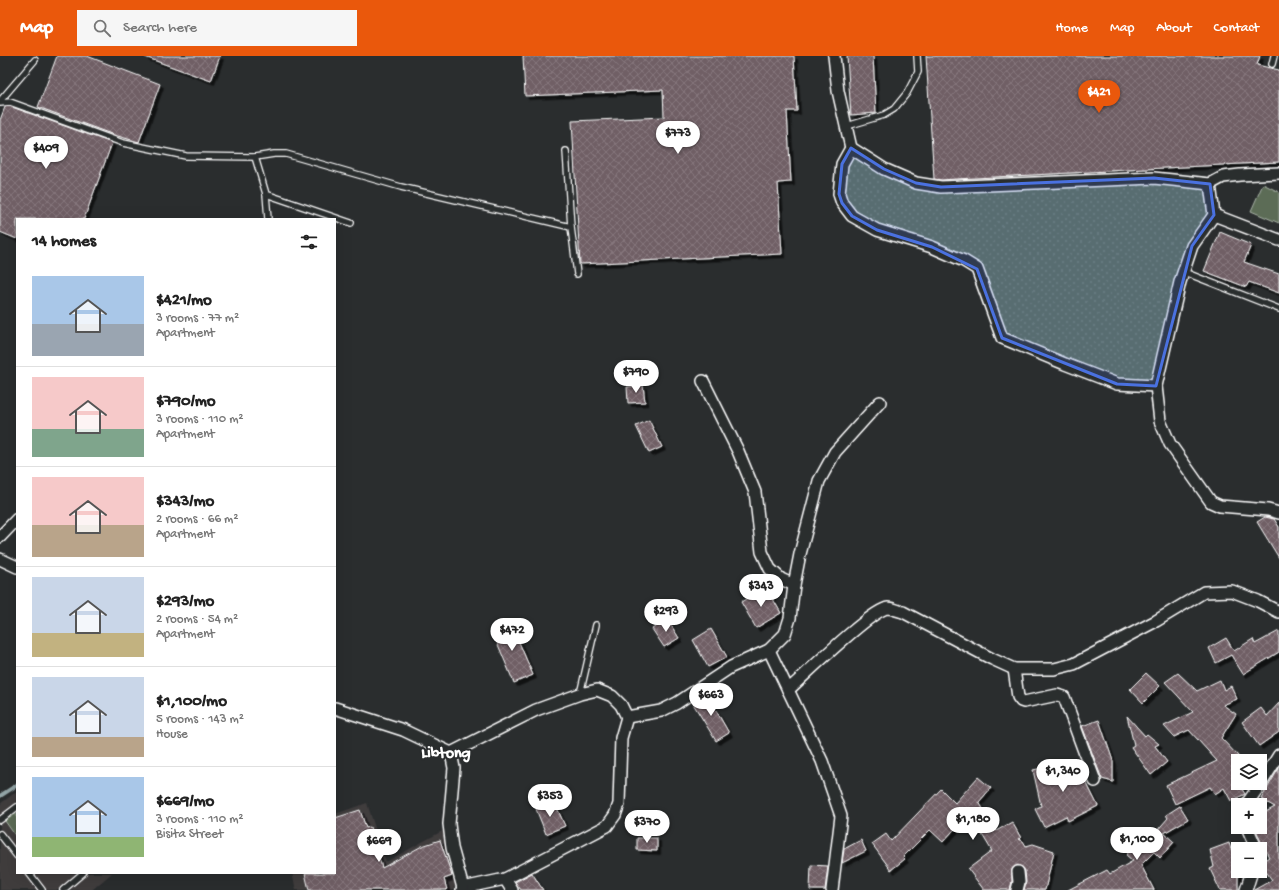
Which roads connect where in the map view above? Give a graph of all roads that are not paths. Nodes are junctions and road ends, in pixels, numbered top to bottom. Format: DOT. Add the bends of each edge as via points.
graph roads {
  1 [pos="834,56"];
  2 [pos="917,56"];
  3 [pos="1274,56"];
  4 [pos="35,60"];
  5 [pos="1272,64"];
  6 [pos="0,102"];
  7 [pos="846,126"];
  8 [pos="851,148"];
  9 [pos="566,151"];
  10 [pos="255,157"];
  11 [pos="1279,173"];
  12 [pos="1210,184"];
  13 [pos="266,194"];
  14 [pos="1214,215"];
  15 [pos="268,218"];
  16 [pos="351,222"];
  17 [pos="571,227"];
  18 [pos="1279,240"];
  19 [pos="1184,272"];
  20 [pos="577,274"];
  21 [pos="1279,309"];
  22 [pos="703,381"];
  23 [pos="1156,386"];
  24 [pos="880,402"];
  25 [pos="1279,513"];
  26 [pos="16,520"];
  27 [pos="0,537"];
  28 [pos="0,560"];
  29 [pos="16,567"];
  30 [pos="794,585"];
  31 [pos="1279,612"];
  32 [pos="596,625"];
  33 [pos="769,650"];
  34 [pos="1014,669"];
  35 [pos="788,690"];
  36 [pos="580,694"];
  37 [pos="336,708"];
  38 [pos="627,717"];
  39 [pos="451,753"];
  40 [pos="1279,754"];
  41 [pos="1095,781"];
  42 [pos="1251,798"];
  43 [pos="16,808"];
  44 [pos="0,820"];
  45 [pos="0,834"];
  46 [pos="16,855"];
  47 [pos="1018,872"];
  48 [pos="31,874"];
  49 [pos="82,874"];
  50 [pos="1250,878"];
  51 [pos="505,879"];
  52 [pos="463,889"];
  53 [pos="42,890"];
  54 [pos="63,890"];
  55 [pos="512,890"];
  56 [pos="832,890"];
  57 [pos="1017,890"];
  58 [pos="1246,890"];
  1 -- 7 [label="street" via="838,92"];
  2 -- 7 [label="lane" via="918,72 907,94 894,109 884,115"];
  3 -- 5 [label="lane"];
  4 -- 6 [label="lane"];
  6 -- 10 [label="lane" via="10,102 123,143 186,156"];
  7 -- 8 [label="street"];
  8 -- 12 [label="street" via="884,169 916,183 940,187 1154,178"];
  8 -- 23 [label="street" via="842,164 839,194 852,216 877,230 932,247 977,269 1002,338 1117,384"];
  9 -- 17 [label="lane"];
  10 -- 13 [label="lane"];
  10 -- 17 [label="lane" via="286,154 401,187"];
  11 -- 12 [label="street" via="1229,176"];
  12 -- 14 [label="street"];
  13 -- 15 [label="lane"];
  13 -- 16 [label="lane"];
  14 -- 18 [label="street"];
  14 -- 19 [label="street" via="1192,246"];
  17 -- 20 [label="lane"];
  19 -- 21 [label="lane"];
  19 -- 23 [label="street"];
  22 -- 30 [label="street" via="738,451 754,492 762,552 770,568 781,579"];
  23 -- 25 [label="street" via="1160,421 1170,444 1212,502 1220,506"];
  24 -- 30 [label="street" via="834,452 819,481"];
  26 -- 27 [label="street"];
  28 -- 29 [label="street"];
  30 -- 33 [label="street" via="790,618 785,634"];
  31 -- 34 [label="street" via="1232,591 1204,592 1074,664 1054,669"];
  32 -- 36 [label="lane"];
  33 -- 35 [label="street"];
  33 -- 38 [label="street" via="731,667 677,703 661,710"];
  34 -- 35 [label="street" via="903,612 887,608 860,625"];
  34 -- 41 [label="street" via="1018,697 1021,701 1057,695 1064,697"];
  35 -- 56 [label="street" via="822,761 841,816"];
  36 -- 38 [label="street" via="597,690 612,696 621,705"];
  36 -- 39 [label="street" via="536,710"];
  37 -- 39 [label="street" via="403,730"];
  38 -- 51 [label="street" via="621,738 619,804 608,826"];
  39 -- 52 [label="street" via="454,768 449,824 452,848"];
  40 -- 42 [label="street"];
  43 -- 44 [label="lane"];
  45 -- 46 [label="lane"];
  47 -- 57 [label="street"];
  48 -- 53 [label="lane"];
  49 -- 54 [label="lane"];
  50 -- 58 [label="street"];
  51 -- 52 [label="street"];
  51 -- 55 [label="street"];
}
